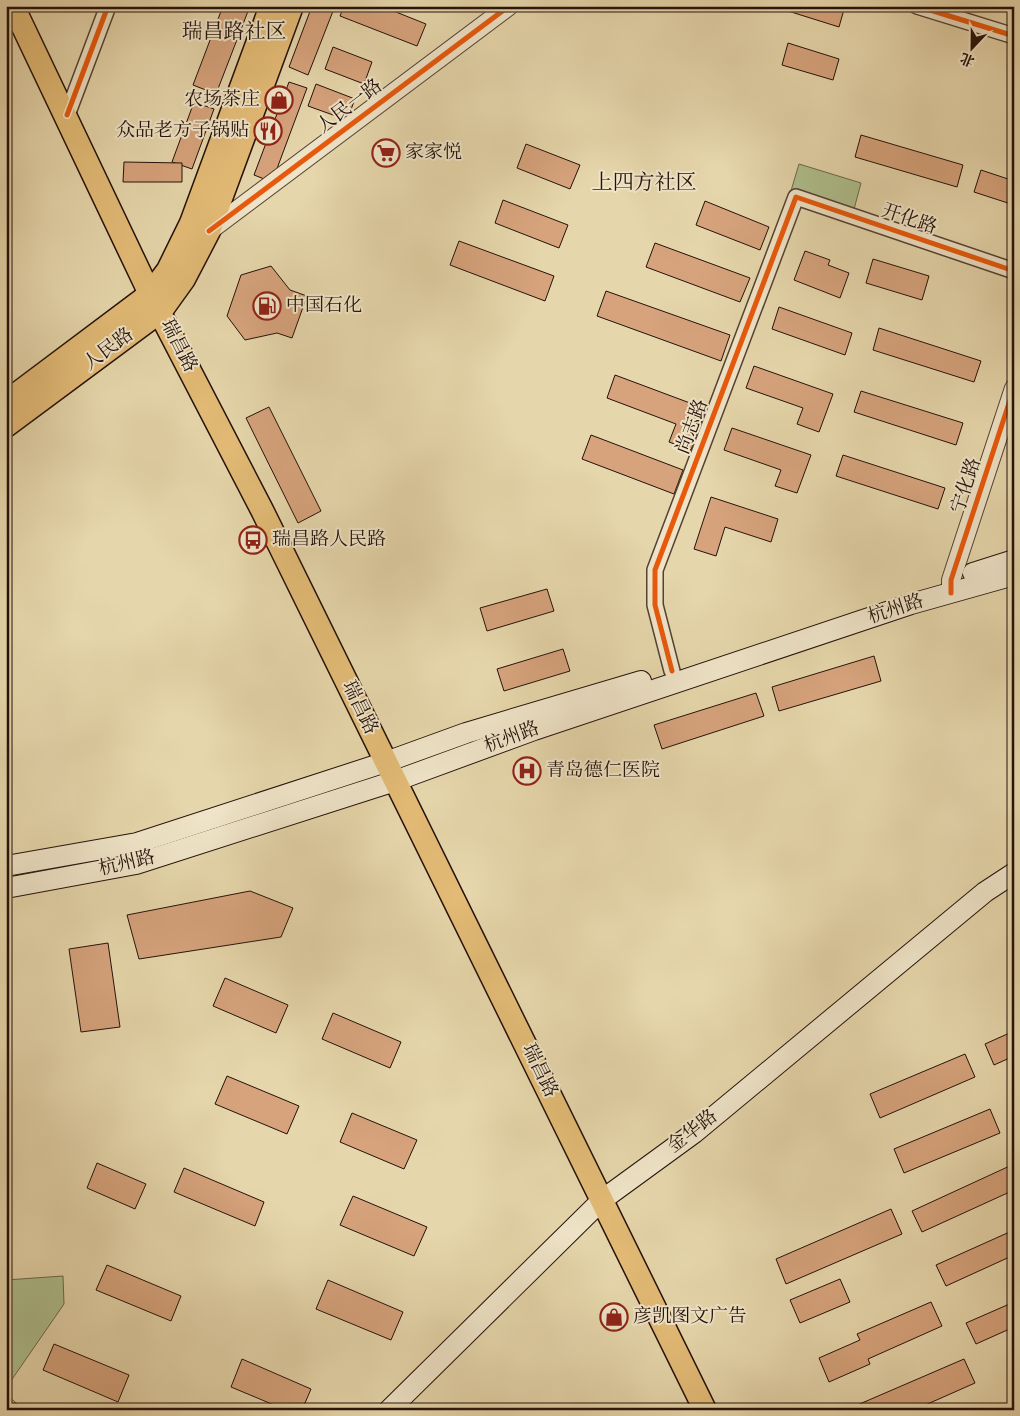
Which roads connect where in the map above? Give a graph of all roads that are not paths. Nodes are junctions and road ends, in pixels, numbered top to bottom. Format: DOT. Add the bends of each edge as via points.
graph roads {
  1 [pos="13,6"];
  2 [pos="108,6"];
  3 [pos="271,6"];
  4 [pos="292,6"];
  5 [pos="509,6"];
  6 [pos="917,6"];
  7 [pos="1014,36"];
  8 [pos="66,115"];
  9 [pos="796,197"];
  10 [pos="209,231"];
  11 [pos="1014,271"];
  12 [pos="156,303"];
  13 [pos="1014,388"];
  14 [pos="6,402"];
  15 [pos="6,426"];
  16 [pos="1014,560"];
  17 [pos="1014,575"];
  18 [pos="951,586"];
  19 [pos="672,671"];
  20 [pos="390,771"];
  21 [pos="6,866"];
  22 [pos="1014,873"];
  23 [pos="6,888"];
  24 [pos="602,1200"];
  25 [pos="389,1410"];
  26 [pos="705,1410"];
  1 -- 8 [label="main road, 瑞昌路"];
  2 -- 8 [label="street"];
  3 -- 12 [label="main road, 人民路" via="191,223"];
  4 -- 10 [label="main road, 人民路"];
  5 -- 10 [label="street, 人民一路"];
  6 -- 7 [label="street"];
  8 -- 12 [label="main road, 瑞昌路"];
  9 -- 11 [label="street, 开化路"];
  9 -- 19 [label="street, 尚志路" via="655,570 655,605"];
  10 -- 12 [label="main road, 人民路" via="184,279"];
  12 -- 14 [label="main road, 人民路"];
  12 -- 15 [label="main road, 人民路"];
  12 -- 20 [label="main road, 瑞昌路"];
  13 -- 18 [label="street, 宁化路"];
  16 -- 18 [label="main road, 杭州路"];
  17 -- 18 [label="main road, 杭州路"];
  18 -- 19 [label="main road, 杭州路"];
  18 -- 20 [label="main road, 杭州路" via="534,730"];
  19 -- 20 [label="main road, 杭州路" via="466,733"];
  20 -- 21 [label="main road, 杭州路" via="137,843"];
  20 -- 23 [label="main road, 杭州路" via="136,864"];
  20 -- 24 [label="main road, 瑞昌路"];
  22 -- 24 [label="main road, 金华路" via="985,892 694,1133"];
  24 -- 25 [label="main road, 金华路"];
  24 -- 26 [label="main road, 瑞昌路"];
}
